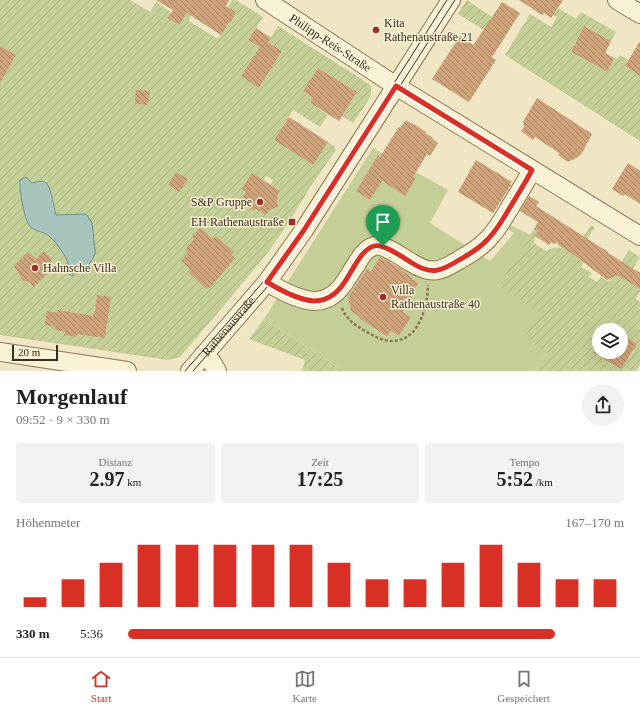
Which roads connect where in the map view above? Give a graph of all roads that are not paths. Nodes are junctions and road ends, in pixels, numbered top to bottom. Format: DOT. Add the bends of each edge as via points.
graph roads {
  1 [pos="265,0"];
  2 [pos="451,0"];
  3 [pos="617,0"];
  4 [pos="640,14"];
  5 [pos="396,86"];
  6 [pos="532,170"];
  7 [pos="640,236"];
  8 [pos="267,282"];
  9 [pos="0,352"];
  10 [pos="204,354"];
  11 [pos="127,371"];
  12 [pos="190,371"];
  13 [pos="217,371"];
  1 -- 5 [label="street, Philipp-Reis-Straße"];
  2 -- 5 [label="street, Rathenaustraße"];
  3 -- 4 [label="street"];
  5 -- 6 [label="street, Philipp-Reis-Straße"];
  5 -- 8 [label="street, Rathenaustraße" via="304,230"];
  6 -- 7 [label="street, Philipp-Reis-Straße"];
  6 -- 8 [label="street" via="489,238 454,264 435,271 426,271 383,246 376,245 362,254 342,286 335,294 326,298 316,301 304,299"];
  8 -- 10 [label="street, Rathenaustraße"];
  9 -- 11 [label="street"];
  10 -- 12 [label="street, Rathenaustraße"];
  10 -- 13 [label="street"];
}
